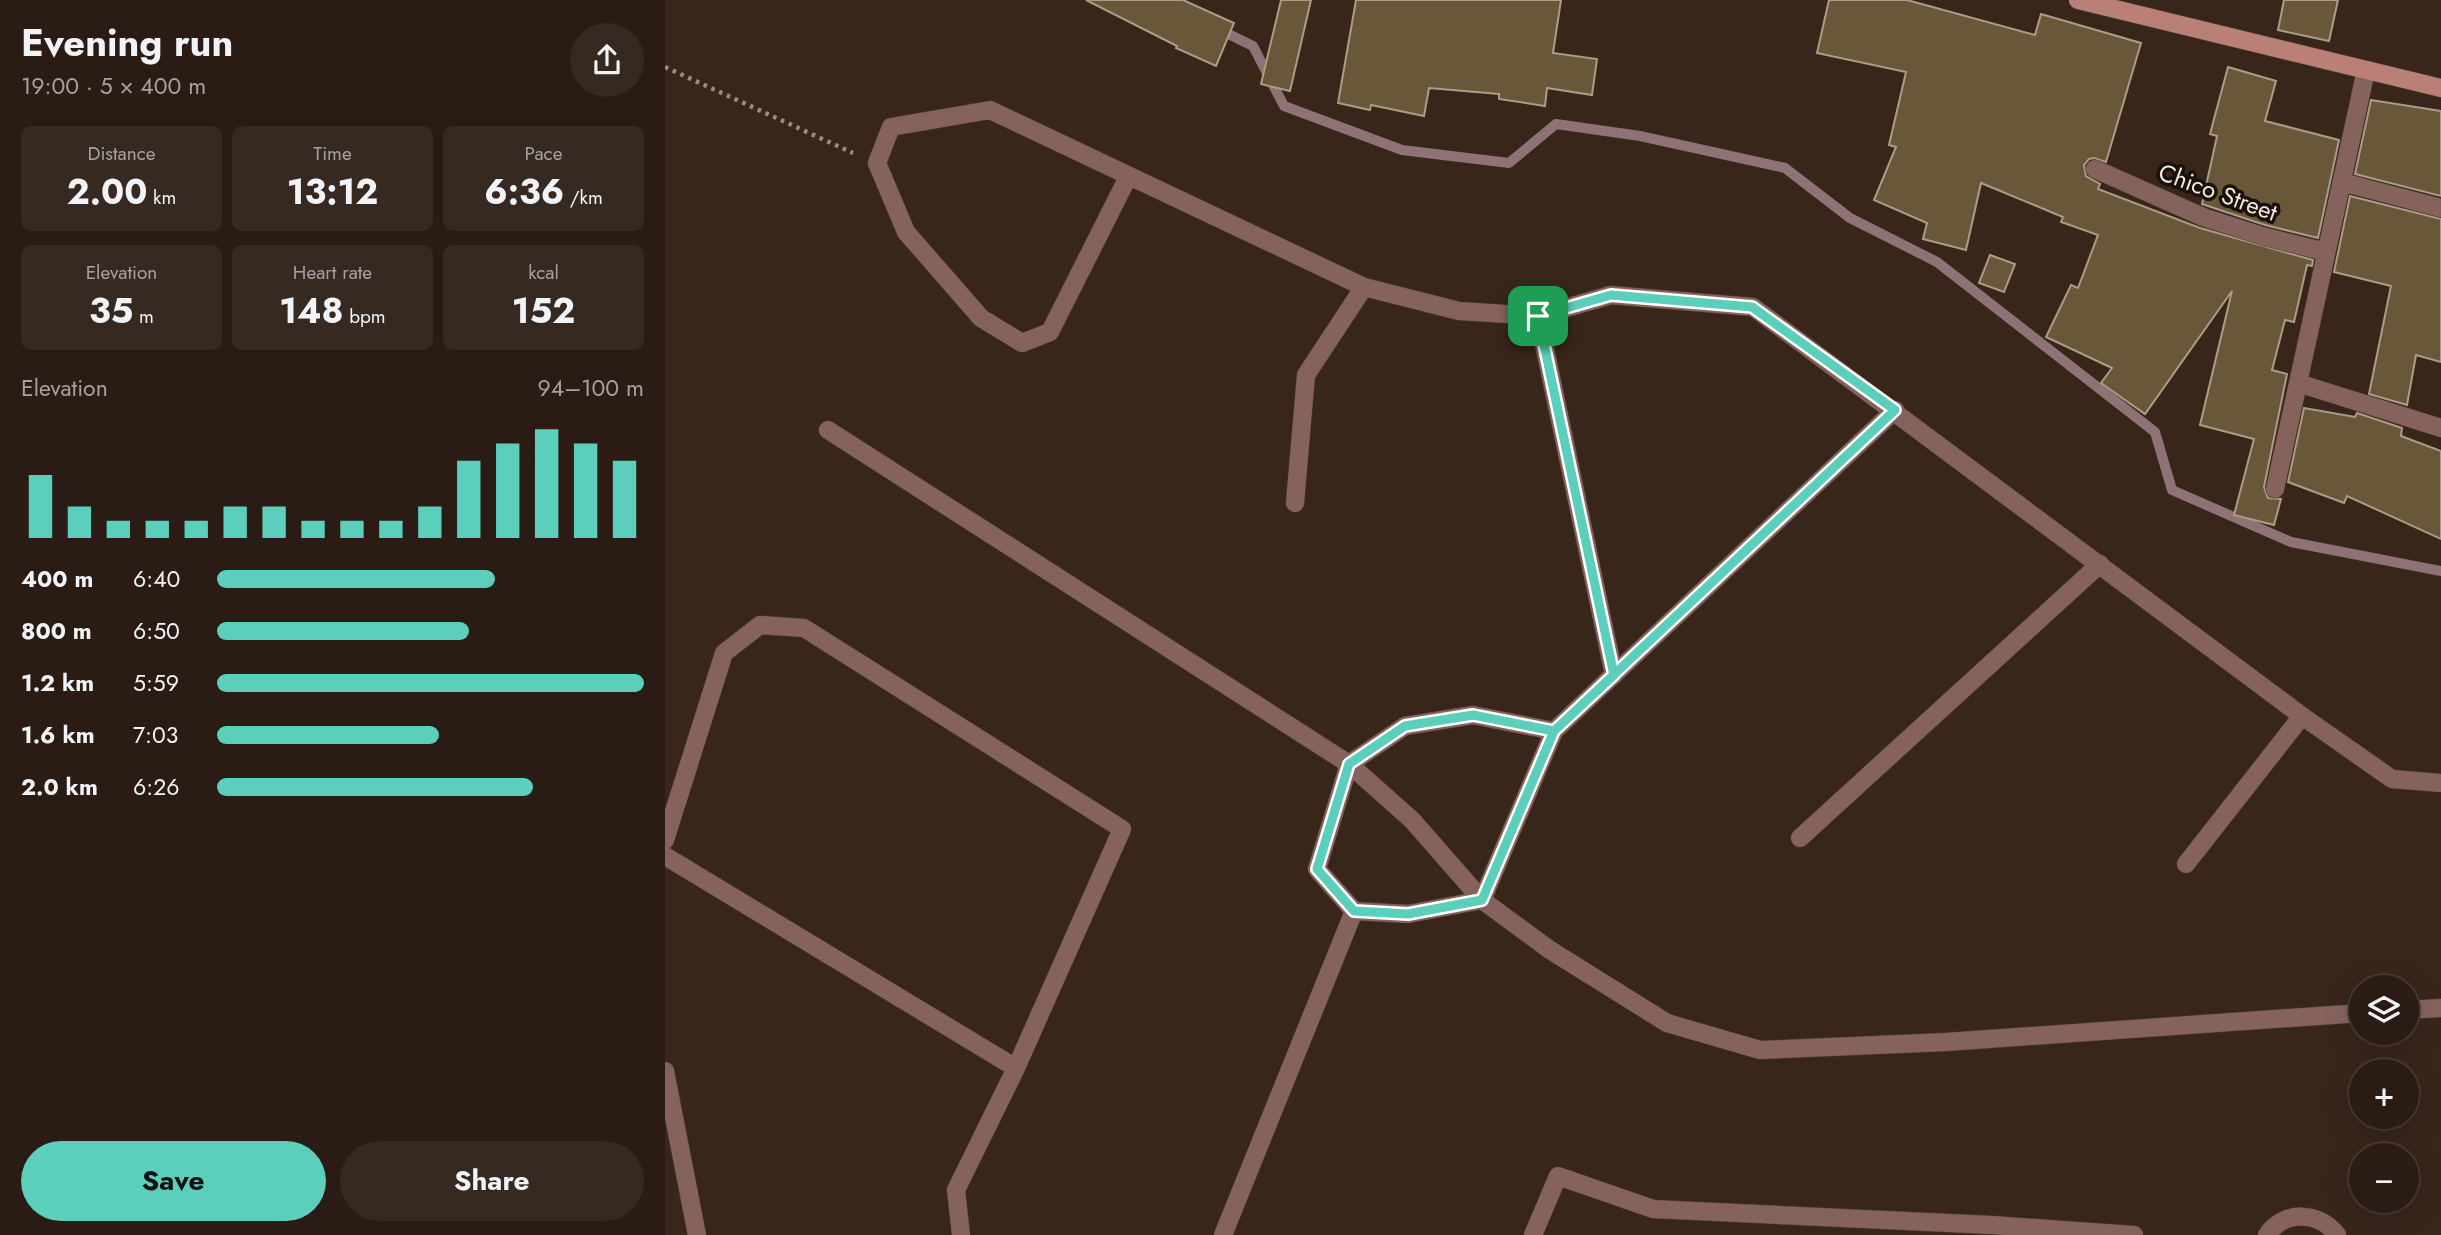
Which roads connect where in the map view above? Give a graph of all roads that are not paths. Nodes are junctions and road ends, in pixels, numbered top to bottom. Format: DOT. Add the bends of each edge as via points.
graph roads {
  1 [pos="2078,0"];
  2 [pos="2366,70"];
  3 [pos="2441,88"];
  4 [pos="2095,169"];
  5 [pos="1128,177"];
  6 [pos="2342,182"];
  7 [pos="2441,208"];
  8 [pos="2326,252"];
  9 [pos="1364,288"];
  10 [pos="1538,316"];
  11 [pos="2298,383"];
  12 [pos="1895,410"];
  13 [pos="2441,428"];
  14 [pos="828,429"];
  15 [pos="2275,489"];
  16 [pos="1295,503"];
  17 [pos="2100,564"];
  18 [pos="1614,675"];
  19 [pos="2302,716"];
  20 [pos="1554,731"];
  21 [pos="1349,764"];
  22 [pos="2441,783"];
  23 [pos="1800,838"];
  24 [pos="665,840"];
  25 [pos="665,856"];
  26 [pos="2186,864"];
  27 [pos="1482,900"];
  28 [pos="1354,911"];
  29 [pos="2441,1008"];
  30 [pos="2419,1009"];
  31 [pos="2349,1014"];
  32 [pos="1016,1068"];
  33 [pos="665,1071"];
  34 [pos="697,1235"];
  35 [pos="961,1235"];
  36 [pos="1223,1235"];
  37 [pos="1533,1235"];
  38 [pos="2134,1235"];
  39 [pos="2267,1235"];
  40 [pos="2337,1235"];
  1 -- 2 [label="street"];
  2 -- 3 [label="street"];
  2 -- 6 [label="street"];
  4 -- 8 [label="street, Chico Street" via="2203,217"];
  5 -- 5 [label="street" via="990,110 891,127 877,163 907,232 981,318 1022,343 1050,332"];
  5 -- 9 [label="street"];
  6 -- 7 [label="street"];
  6 -- 8 [label="street"];
  8 -- 11 [label="street"];
  9 -- 10 [label="street" via="1459,310"];
  9 -- 16 [label="street" via="1306,375"];
  10 -- 12 [label="street" via="1611,295 1752,307"];
  10 -- 18 [label="street"];
  11 -- 13 [label="street"];
  11 -- 15 [label="street"];
  12 -- 17 [label="street"];
  12 -- 18 [label="street"];
  14 -- 21 [label="street"];
  17 -- 19 [label="street"];
  17 -- 23 [label="street"];
  18 -- 20 [label="street"];
  19 -- 22 [label="street" via="2392,779"];
  19 -- 26 [label="street"];
  20 -- 21 [label="street" via="1473,715 1405,726"];
  20 -- 27 [label="street"];
  21 -- 27 [label="street" via="1412,820"];
  21 -- 28 [label="street" via="1317,869"];
  24 -- 32 [label="street" via="724,653 760,625 804,628 1122,829"];
  25 -- 32 [label="street"];
  27 -- 28 [label="street" via="1408,914"];
  27 -- 31 [label="street" via="1550,950 1667,1023 1760,1050"];
  28 -- 36 [label="street"];
  29 -- 30 [label="street"];
  32 -- 35 [label="street" via="956,1190"];
  33 -- 34 [label="street"];
  37 -- 38 [label="street" via="1558,1176 1653,1209"];
  39 -- 40 [label="street" via="2274,1225 2295,1215 2318,1219"];
}
